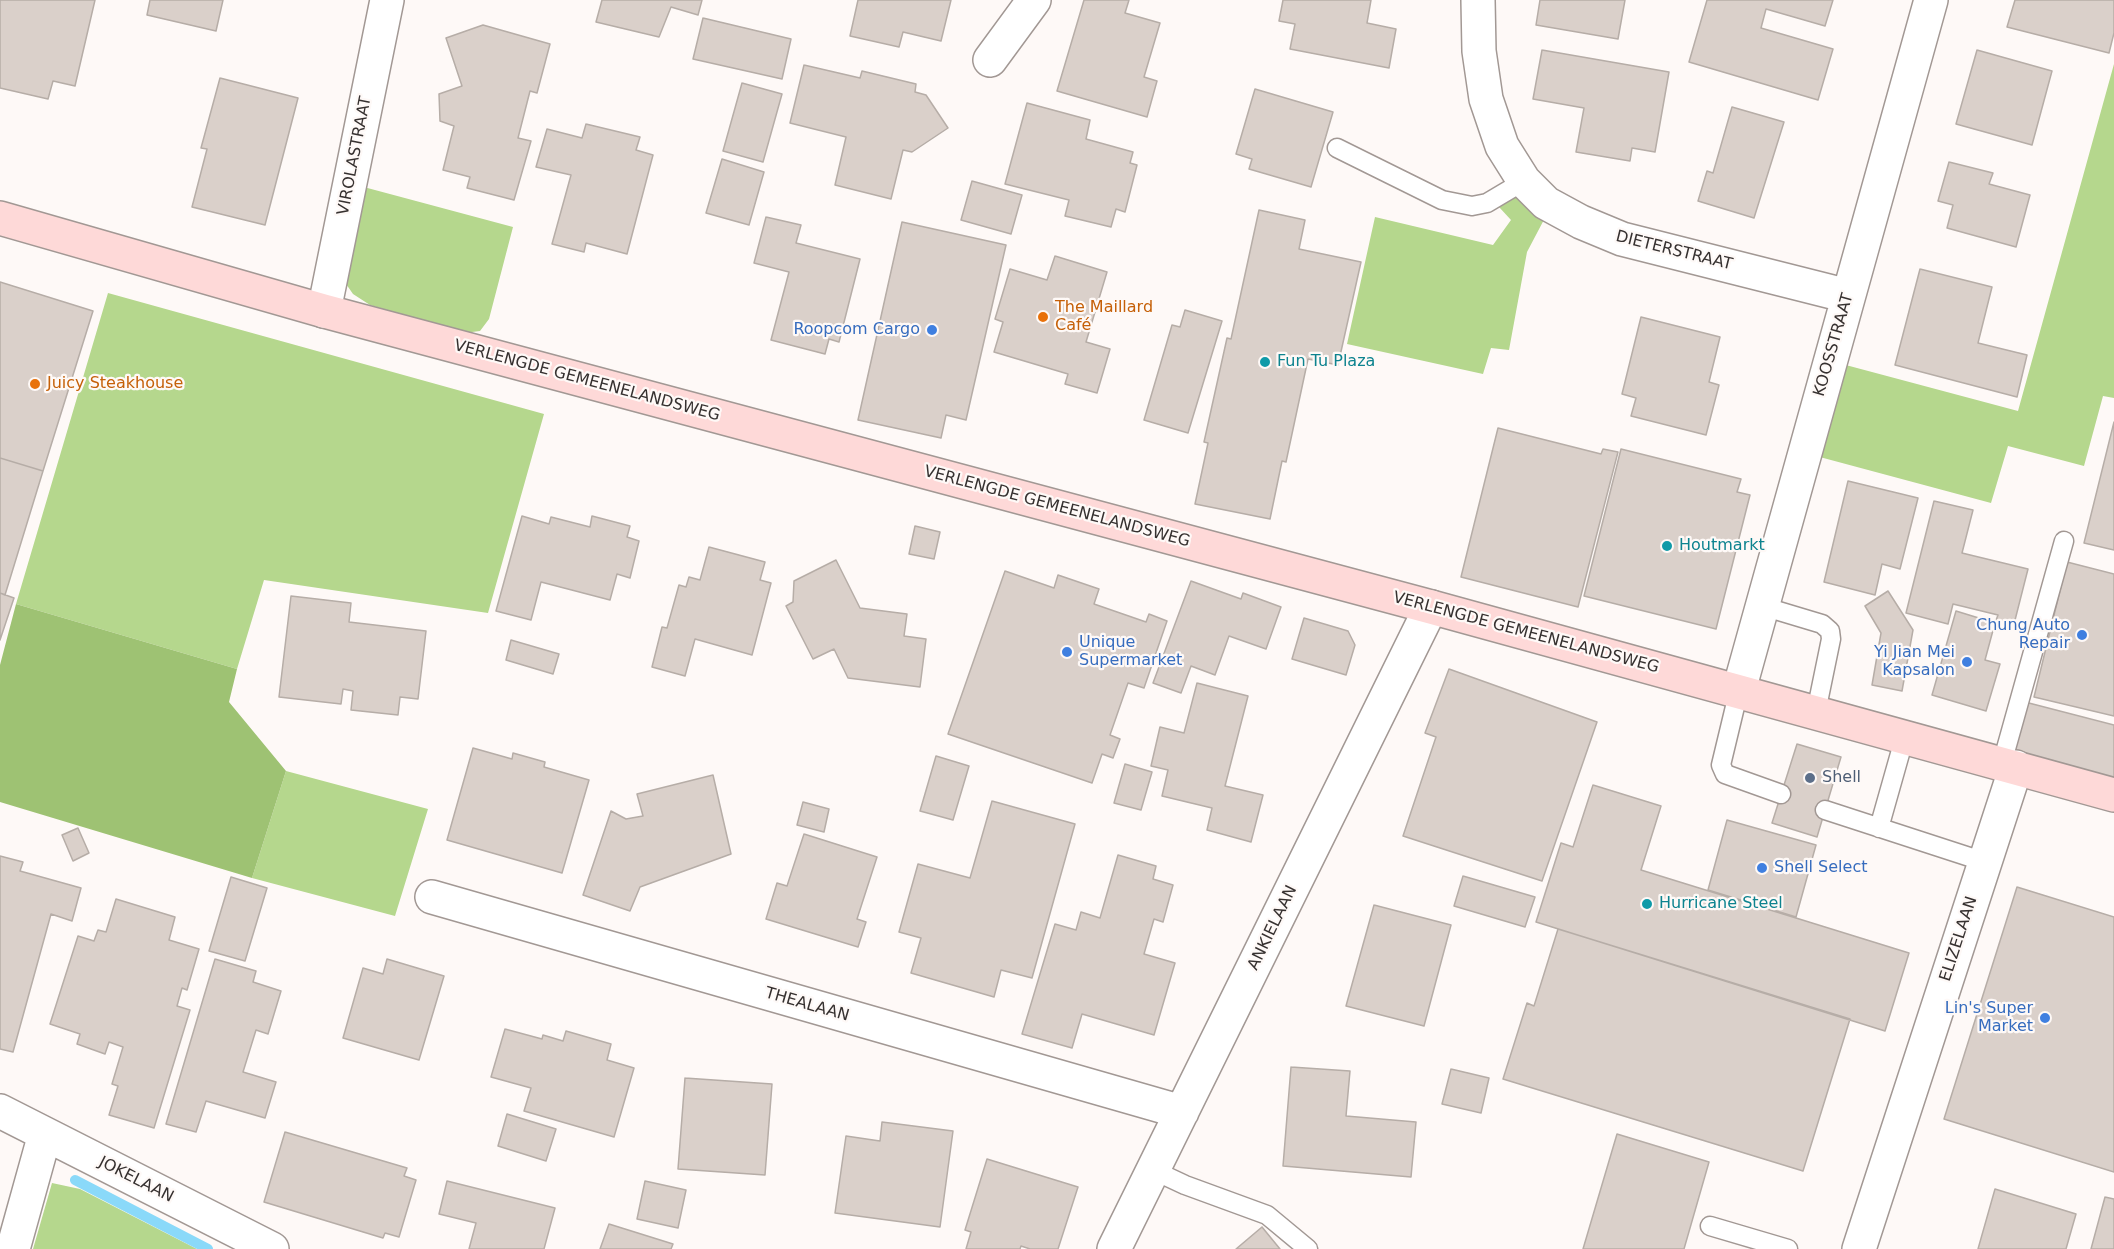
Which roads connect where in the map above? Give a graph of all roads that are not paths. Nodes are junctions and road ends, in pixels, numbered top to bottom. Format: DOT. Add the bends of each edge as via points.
graph roads {
  1 [pos="387,0"];
  2 [pos="1034,0"];
  3 [pos="1478,0"];
  4 [pos="1931,0"];
  5 [pos="990,60"];
  6 [pos="1337,148"];
  7 [pos="1524,181"];
  8 [pos="0,218"];
  9 [pos="1848,296"];
  10 [pos="324,311"];
  11 [pos="2064,542"];
  12 [pos="1762,606"];
  13 [pos="1431,607"];
  14 [pos="1739,690"];
  15 [pos="1816,712"];
  16 [pos="1905,736"];
  17 [pos="2009,765"];
  18 [pos="1781,794"];
  19 [pos="2114,795"];
  20 [pos="1825,810"];
  21 [pos="1879,828"];
  22 [pos="1985,862"];
  23 [pos="432,897"];
  24 [pos="0,1111"];
  25 [pos="1182,1112"];
  26 [pos="45,1134"];
  27 [pos="1153,1170"];
  28 [pos="1710,1226"];
  29 [pos="13,1249"];
  30 [pos="272,1249"];
  31 [pos="1114,1249"];
  32 [pos="1308,1249"];
  33 [pos="1788,1249"];
  34 [pos="1859,1249"];
  1 -- 10 [label="street, VIROLASTRAAT"];
  2 -- 5 [label="street"];
  3 -- 7 [label="street, DIETERSTRAAT" via="1479,51 1486,99 1502,146"];
  4 -- 9 [label="street, KOOSSTRAAT"];
  6 -- 7 [label="lane" via="1442,200 1472,206 1487,203"];
  7 -- 9 [label="street, DIETERSTRAAT" via="1546,203 1622,239"];
  8 -- 10 [label="street, VERLENGDE GEMEENELANDSWEG"];
  9 -- 12 [label="street, KOOSSTRAAT"];
  10 -- 13 [label="street, VERLENGDE GEMEENELANDSWEG"];
  11 -- 17 [label="lane"];
  12 -- 14 [label="street, KOOSSTRAAT"];
  12 -- 15 [label="lane" via="1822,624 1830,631 1832,639"];
  13 -- 14 [label="street, VERLENGDE GEMEENELANDSWEG"];
  13 -- 25 [label="street, ANKIELAAN"];
  14 -- 15 [label="street, VERLENGDE GEMEENELANDSWEG"];
  14 -- 18 [label="lane" via="1721,765 1725,774"];
  15 -- 16 [label="street, VERLENGDE GEMEENELANDSWEG"];
  16 -- 17 [label="street, VERLENGDE GEMEENELANDSWEG"];
  16 -- 21 [label="lane"];
  17 -- 19 [label="street, VERLENGDE GEMEENELANDSWEG"];
  17 -- 22 [label="street, ELIZELAAN"];
  20 -- 21 [label="lane"];
  21 -- 22 [label="lane"];
  22 -- 34 [label="street, ELIZELAAN"];
  23 -- 25 [label="street, THEALAAN"];
  24 -- 26 [label="street, JOKELAAN"];
  25 -- 27 [label="street, ANKIELAAN"];
  26 -- 29 [label="street"];
  26 -- 30 [label="street, JOKELAAN"];
  27 -- 31 [label="street, ANKIELAAN"];
  27 -- 32 [label="lane" via="1267,1215"];
  28 -- 33 [label="lane"];
}
